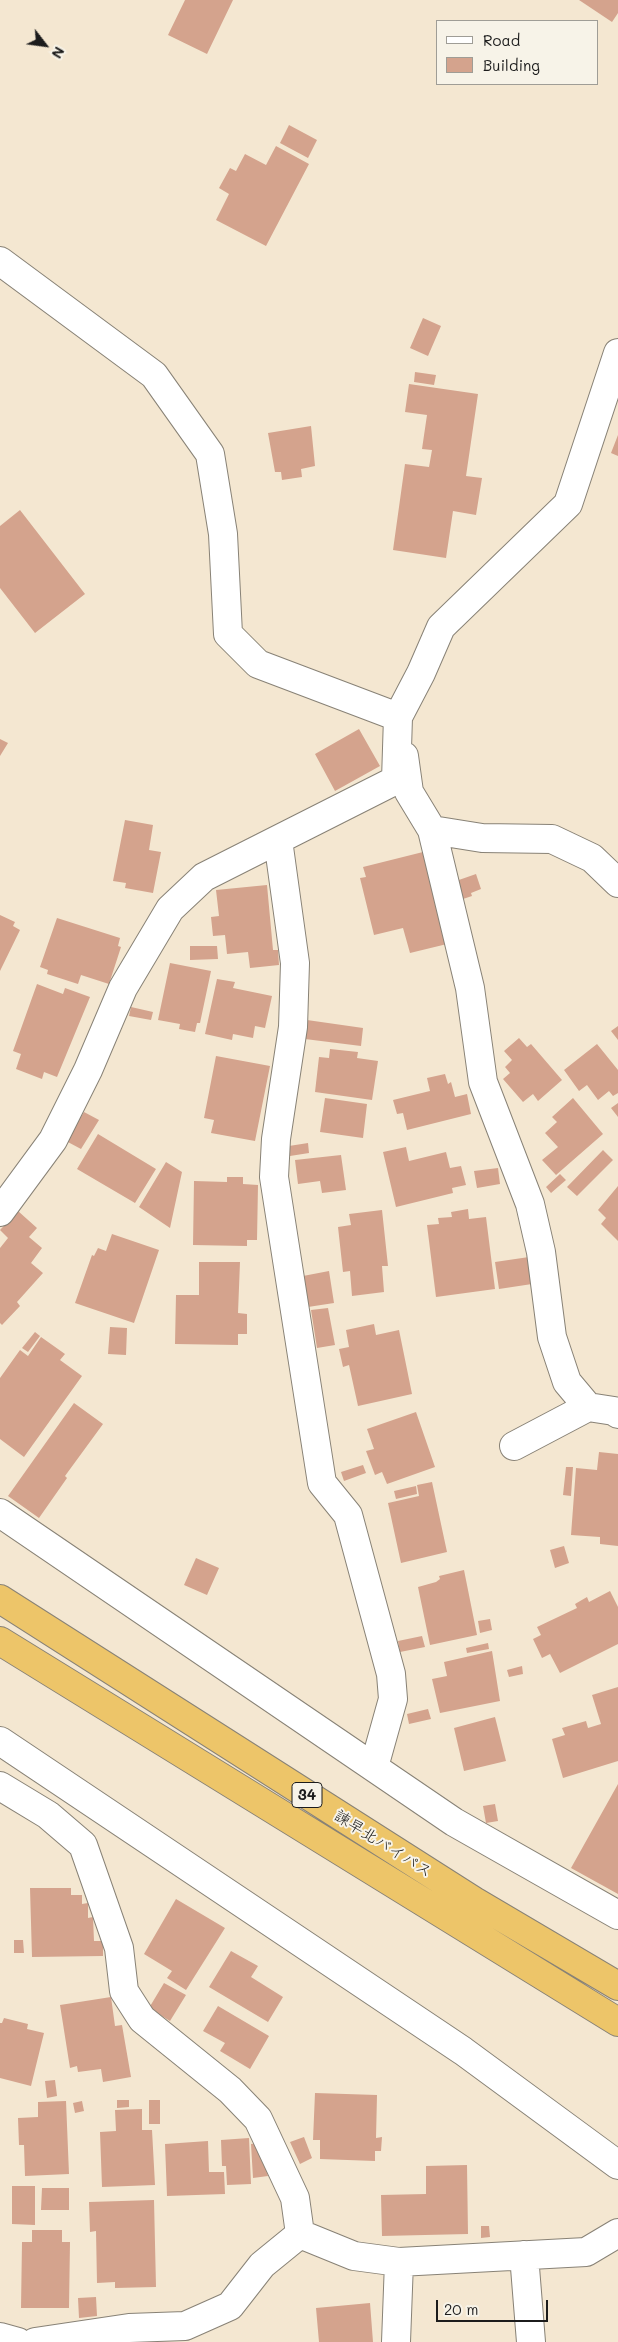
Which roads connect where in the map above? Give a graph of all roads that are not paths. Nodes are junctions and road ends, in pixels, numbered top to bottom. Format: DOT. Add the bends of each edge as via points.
graph roads {
  1 [pos="0,261"];
  2 [pos="618,353"];
  3 [pos="398,717"];
  4 [pos="432,830"];
  5 [pos="278,840"];
  6 [pos="618,882"];
  7 [pos="0,1212"];
  8 [pos="588,1407"];
  9 [pos="618,1414"];
  10 [pos="514,1446"];
  11 [pos="0,1513"];
  12 [pos="0,1600"];
  13 [pos="0,1641"];
  14 [pos="0,1741"];
  15 [pos="374,1767"];
  16 [pos="0,1786"];
  17 [pos="618,1916"];
  18 [pos="618,1986"];
  19 [pos="618,2022"];
  20 [pos="618,2165"];
  21 [pos="618,2233"];
  22 [pos="300,2234"];
  23 [pos="524,2255"];
  24 [pos="399,2262"];
  25 [pos="0,2337"];
  26 [pos="18,2342"];
  27 [pos="35,2342"];
  28 [pos="40,2342"];
  29 [pos="396,2342"];
  30 [pos="531,2342"];
  1 -- 3 [label="street" via="154,375 210,454 223,534 228,634 258,664"];
  2 -- 3 [label="street" via="568,504 440,627"];
  3 -- 4 [label="street" via="409,792"];
  3 -- 5 [label="street" via="396,780"];
  4 -- 6 [label="street" via="482,838 552,839 592,858"];
  4 -- 8 [label="street" via="470,988 483,1082 530,1204 541,1252 552,1337 567,1382"];
  5 -- 7 [label="street" via="204,877 170,909 123,988 88,1070 53,1140"];
  5 -- 15 [label="street" via="295,963 293,1027 276,1138 274,1177 322,1483 348,1515 391,1674 393,1699"];
  8 -- 9 [label="street"];
  8 -- 10 [label="street"];
  11 -- 15 [label="street"];
  12 -- 18 [label="highway, 諫早北バイパス / 34" via="474,1901"];
  13 -- 19 [label="highway, 諫早北バイパス / 34"];
  14 -- 20 [label="street" via="463,2051"];
  15 -- 17 [label="street" via="454,1822"];
  16 -- 22 [label="street" via="48,1815 83,1845 119,1948 124,1991 142,2019 230,2090 258,2119 295,2198"];
  21 -- 23 [label="street" via="586,2252"];
  22 -- 24 [label="street" via="354,2256"];
  22 -- 28 [label="street" via="262,2265 230,2306 185,2326 129,2328"];
  23 -- 24 [label="street"];
  23 -- 30 [label="street"];
  24 -- 29 [label="street"];
  25 -- 26 [label="street"];
  27 -- 28 [label="street"];
}
